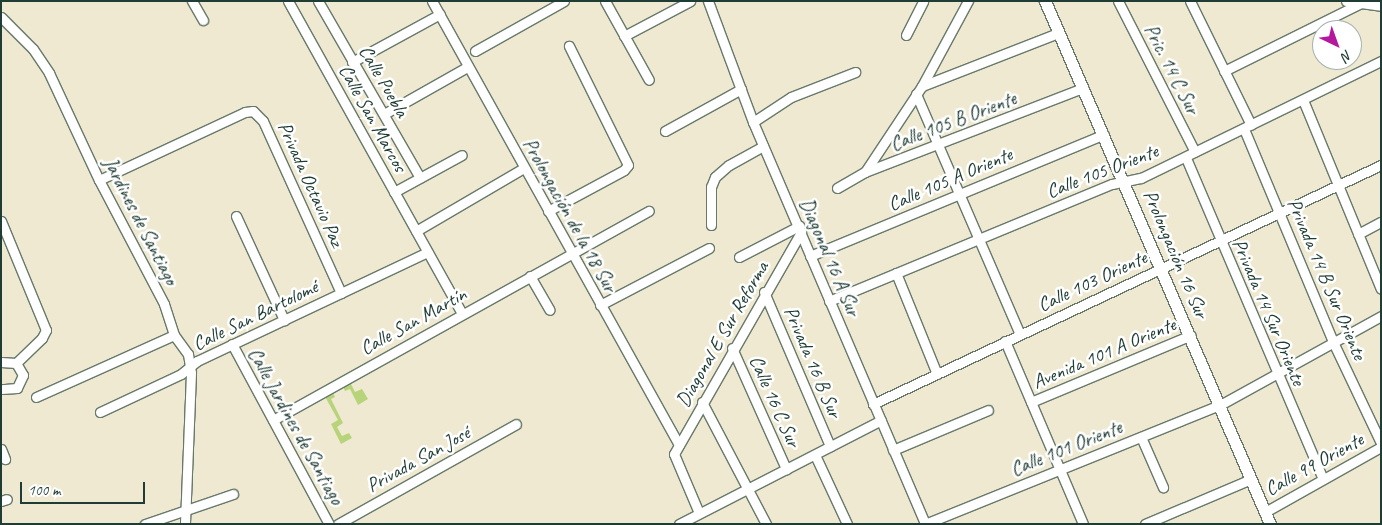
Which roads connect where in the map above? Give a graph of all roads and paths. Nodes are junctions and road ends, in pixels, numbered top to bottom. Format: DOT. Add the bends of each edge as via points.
graph roads {
  1 [pos="192,1"];
  2 [pos="288,1"];
  3 [pos="318,1"];
  4 [pos="432,1"];
  5 [pos="564,1"];
  6 [pos="605,1"];
  7 [pos="690,1"];
  8 [pos="708,1"];
  9 [pos="923,1"];
  10 [pos="968,1"];
  11 [pos="1045,1"];
  12 [pos="1118,1"];
  13 [pos="1190,1"];
  14 [pos="1346,1"];
  15 [pos="1361,3"];
  16 [pos="1381,6"];
  17 [pos="440,14"];
  18 [pos="1,18"];
  19 [pos="203,20"];
  20 [pos="1058,33"];
  21 [pos="906,35"];
  22 [pos="624,36"];
  23 [pos="568,46"];
  24 [pos="475,50"];
  25 [pos="1381,61"];
  26 [pos="352,62"];
  27 [pos="467,66"];
  28 [pos="1224,71"];
  29 [pos="855,72"];
  30 [pos="649,80"];
  31 [pos="1083,88"];
  32 [pos="741,89"];
  33 [pos="919,90"];
  34 [pos="1302,100"];
  35 [pos="384,114"];
  36 [pos="753,122"];
  37 [pos="1247,127"];
  38 [pos="665,131"];
  39 [pos="1104,134"];
  40 [pos="763,146"];
  41 [pos="939,146"];
  42 [pos="1195,152"];
  43 [pos="462,155"];
  44 [pos="1186,158"];
  45 [pos="1381,165"];
  46 [pos="524,168"];
  47 [pos="866,172"];
  48 [pos="420,178"];
  49 [pos="99,180"];
  50 [pos="1126,183"];
  51 [pos="1337,185"];
  52 [pos="836,188"];
  53 [pos="394,192"];
  54 [pos="959,194"];
  55 [pos="548,211"];
  56 [pos="649,211"];
  57 [pos="1280,212"];
  58 [pos="236,216"];
  59 [pos="1,221"];
  60 [pos="1381,222"];
  61 [pos="711,225"];
  62 [pos="800,229"];
  63 [pos="416,231"];
  64 [pos="1358,234"];
  65 [pos="977,239"];
  66 [pos="1219,240"];
  67 [pos="6,245"];
  68 [pos="709,248"];
  69 [pos="428,252"];
  70 [pos="571,253"];
  71 [pos="810,256"];
  72 [pos="739,257"];
  73 [pos="1162,268"];
  74 [pos="896,273"];
  75 [pos="530,276"];
  76 [pos="1381,289"];
  77 [pos="764,292"];
  78 [pos="341,293"];
  79 [pos="829,301"];
  80 [pos="600,305"];
  81 [pos="550,310"];
  82 [pos="462,314"];
  83 [pos="1381,316"];
  84 [pos="284,320"];
  85 [pos="1020,334"];
  86 [pos="174,335"];
  87 [pos="1190,335"];
  88 [pos="1005,341"];
  89 [pos="1333,342"];
  90 [pos="232,344"];
  91 [pos="732,348"];
  92 [pos="1,362"];
  93 [pos="16,363"];
  94 [pos="190,367"];
  95 [pos="1276,373"];
  96 [pos="937,374"];
  97 [pos="1,389"];
  98 [pos="36,397"];
  99 [pos="702,402"];
  100 [pos="1031,402"];
  101 [pos="873,404"];
  102 [pos="1220,405"];
  103 [pos="988,410"];
  104 [pos="100,412"];
  105 [pos="273,420"];
  106 [pos="880,420"];
  107 [pos="516,424"];
  108 [pos="1141,437"];
  109 [pos="1381,443"];
  110 [pos="679,445"];
  111 [pos="830,446"];
  112 [pos="1381,447"];
  113 [pos="1,449"];
  114 [pos="893,450"];
  115 [pos="814,455"];
  116 [pos="5,459"];
  117 [pos="786,469"];
  118 [pos="1060,470"];
  119 [pos="1251,479"];
  120 [pos="1323,479"];
  121 [pos="1163,487"];
  122 [pos="747,489"];
  123 [pos="233,494"];
  124 [pos="186,508"];
  125 [pos="1265,512"];
  126 [pos="699,513"];
  127 [pos="1166,520"];
  128 [pos="684,523"];
  129 [pos="145,524"];
  130 [pos="185,524"];
  131 [pos="329,524"];
  132 [pos="338,524"];
  133 [pos="766,524"];
  134 [pos="847,524"];
  135 [pos="925,524"];
  136 [pos="1083,524"];
  137 [pos="1145,524"];
  138 [pos="1270,524"];
  1 -- 19 [label="street"];
  2 -- 53 [label="street, Calle San Marcos"];
  3 -- 26 [label="street, Calle Puebla"];
  4 -- 17 [label="street, Prolongación de la 18 Sur"];
  5 -- 24 [label="street"];
  6 -- 22 [label="street"];
  7 -- 22 [label="street"];
  8 -- 32 [label="street, Diagonal 16 A Sur"];
  9 -- 21 [label="street"];
  10 -- 33 [label="street"];
  11 -- 20 [label="street, Prolongación 16 Sur"];
  12 -- 42 [label="street, Pric. 14 C Sur"];
  13 -- 28 [label="street, Privada 14 B Sur Oriente"];
  14 -- 15 [label="street"];
  15 -- 16 [label="street"];
  15 -- 28 [label="street"];
  17 -- 26 [label="street"];
  17 -- 27 [label="street, Prolongación de la 18 Sur"];
  18 -- 49 [label="street, Jardines de Santiago" via="33,50 58,90"];
  20 -- 31 [label="street, Prolongación 16 Sur"];
  20 -- 33 [label="street"];
  22 -- 30 [label="street"];
  23 -- 55 [label="street" via="628,165"];
  25 -- 34 [label="street, Calle 105 Oriente"];
  26 -- 35 [label="street, Calle Puebla"];
  27 -- 35 [label="street"];
  27 -- 46 [label="street, Prolongación de la 18 Sur"];
  28 -- 37 [label="street, Privada 14 B Sur Oriente"];
  29 -- 36 [label="street" via="791,97"];
  31 -- 39 [label="street, Prolongación 16 Sur"];
  31 -- 41 [label="street, Calle 105 B Oriente"];
  32 -- 36 [label="street, Diagonal 16 A Sur"];
  32 -- 38 [label="street"];
  33 -- 41 [label="street"];
  33 -- 47 [label="street"];
  34 -- 37 [label="street, Calle 105 Oriente"];
  34 -- 51 [label="street"];
  35 -- 48 [label="street, Calle Puebla"];
  36 -- 40 [label="street, Diagonal 16 A Sur"];
  37 -- 42 [label="street, Calle 105 Oriente"];
  37 -- 57 [label="street, Privada 14 B Sur Oriente"];
  39 -- 50 [label="street, Prolongación 16 Sur"];
  39 -- 54 [label="street, Calle 105 A Oriente"];
  40 -- 61 [label="street" via="729,165 716,177 711,187"];
  40 -- 62 [label="street, Diagonal 16 A Sur"];
  41 -- 47 [label="street, Calle 105 B Oriente"];
  41 -- 54 [label="street"];
  42 -- 44 [label="street, Calle 105 Oriente"];
  43 -- 48 [label="street"];
  44 -- 50 [label="street, Calle 105 Oriente"];
  44 -- 66 [label="street, Privada 14 Sur Oriente"];
  45 -- 51 [label="street, Calle 103 Oriente"];
  46 -- 55 [label="street, Prolongación de la 18 Sur"];
  46 -- 63 [label="street"];
  47 -- 52 [label="street, Calle 105 B Oriente"];
  48 -- 53 [label="street"];
  49 -- 78 [label="street, Privada Octavio Paz" via="245,112 254,112 263,121"];
  49 -- 86 [label="street, Jardines de Santiago" via="150,276"];
  50 -- 65 [label="street, Calle 105 Oriente" via="1112,184"];
  50 -- 73 [label="street, Prolongación 16 Sur"];
  51 -- 57 [label="street, Calle 103 Oriente"];
  51 -- 64 [label="street"];
  53 -- 63 [label="street, Calle San Marcos"];
  54 -- 65 [label="street"];
  54 -- 71 [label="street, Calle 105 A Oriente"];
  55 -- 70 [label="street, Prolongación de la 18 Sur"];
  56 -- 70 [label="street, Calle San Martín"];
  57 -- 66 [label="street, Calle 103 Oriente"];
  57 -- 89 [label="street, Privada 14 B Sur Oriente"];
  58 -- 84 [label="street"];
  59 -- 67 [label="street"];
  60 -- 64 [label="street"];
  62 -- 71 [label="street, Diagonal 16 A Sur"];
  62 -- 72 [label="street"];
  62 -- 77 [label="street, Diagonal E Sur Reforma"];
  63 -- 69 [label="street, Calle San Marcos"];
  64 -- 76 [label="street"];
  65 -- 74 [label="street, Calle 105 Oriente"];
  65 -- 85 [label="street"];
  66 -- 73 [label="street, Calle 103 Oriente"];
  66 -- 95 [label="street, Privada 14 Sur Oriente"];
  67 -- 93 [label="street" via="46,330"];
  68 -- 80 [label="street"];
  69 -- 78 [label="street, Calle San Bartolomé"];
  69 -- 82 [label="street, Calle San Marcos"];
  70 -- 75 [label="street, Calle San Martín"];
  70 -- 80 [label="street, Prolongación de la 18 Sur"];
  71 -- 79 [label="street, Diagonal 16 A Sur"];
  73 -- 85 [label="street, Calle 103 Oriente"];
  73 -- 87 [label="street, Prolongación 16 Sur"];
  74 -- 79 [label="street, Calle 105 Oriente"];
  74 -- 96 [label="street"];
  75 -- 81 [label="street"];
  75 -- 82 [label="street, Calle San Martín"];
  77 -- 91 [label="street, Diagonal E Sur Reforma"];
  77 -- 111 [label="street, Privada 16 B Sur"];
  78 -- 84 [label="street, Calle San Bartolomé"];
  79 -- 101 [label="street, Diagonal 16 A Sur"];
  80 -- 110 [label="street, Prolongación de la 18 Sur"];
  82 -- 105 [label="street, Calle San Martín"];
  83 -- 89 [label="street, Calle 101 Oriente"];
  84 -- 90 [label="street, Calle San Bartolomé"];
  85 -- 88 [label="street, Calle 103 Oriente"];
  86 -- 94 [label="street, Jardines de Santiago" via="188,354"];
  86 -- 98 [label="street"];
  87 -- 100 [label="street, Avenida 101 A Oriente"];
  87 -- 102 [label="street, Prolongación 16 Sur"];
  88 -- 96 [label="street, Calle 103 Oriente"];
  88 -- 100 [label="street"];
  89 -- 95 [label="street, Calle 101 Oriente"];
  89 -- 109 [label="street, Privada 14 B Sur Oriente"];
  90 -- 94 [label="street, Calle San Bartolomé"];
  90 -- 105 [label="street, Calle Jardines de Santiago"];
  91 -- 99 [label="street, Diagonal E Sur Reforma"];
  91 -- 117 [label="street, Calle 16 C Sur"];
  92 -- 93 [label="street"];
  93 -- 97 [label="street" via="23,375 21,384 13,390"];
  94 -- 104 [label="street, Calle San Bartolomé"];
  94 -- 124 [label="street"];
  95 -- 102 [label="street, Calle 101 Oriente"];
  95 -- 120 [label="street, Privada 14 Sur Oriente"];
  96 -- 101 [label="street, Calle 103 Oriente"];
  99 -- 110 [label="street, Diagonal E Sur Reforma"];
  99 -- 122 [label="street"];
  100 -- 118 [label="street"];
  101 -- 106 [label="street, Diagonal 16 A Sur"];
  102 -- 108 [label="street, Calle 101 Oriente"];
  102 -- 119 [label="street, Prolongación 16 Sur"];
  103 -- 114 [label="street"];
  105 -- 131 [label="street, Calle Jardines de Santiago"];
  106 -- 111 [label="street"];
  106 -- 114 [label="street, Diagonal 16 A Sur"];
  107 -- 132 [label="street, Privada San José"];
  108 -- 118 [label="street, Calle 101 Oriente"];
  108 -- 121 [label="street"];
  110 -- 126 [label="street, Diagonal E Sur Reforma" via="674,454"];
  111 -- 115 [label="street"];
  112 -- 120 [label="street, Calle 99 Oriente"];
  113 -- 116 [label="street"];
  114 -- 135 [label="street, Diagonal 16 A Sur"];
  115 -- 117 [label="street"];
  115 -- 134 [label="street"];
  117 -- 122 [label="street"];
  118 -- 135 [label="street, Calle 101 Oriente"];
  118 -- 136 [label="street"];
  119 -- 125 [label="street, Prolongación 16 Sur"];
  119 -- 127 [label="street, Calle 99 Oriente"];
  120 -- 125 [label="street, Calle 99 Oriente"];
  122 -- 126 [label="street"];
  122 -- 133 [label="street"];
  123 -- 124 [label="street"];
  124 -- 129 [label="street"];
  124 -- 130 [label="street"];
  125 -- 138 [label="street, Prolongación 16 Sur"];
  126 -- 128 [label="street"];
  127 -- 137 [label="street, Calle 99 Oriente"];
}
